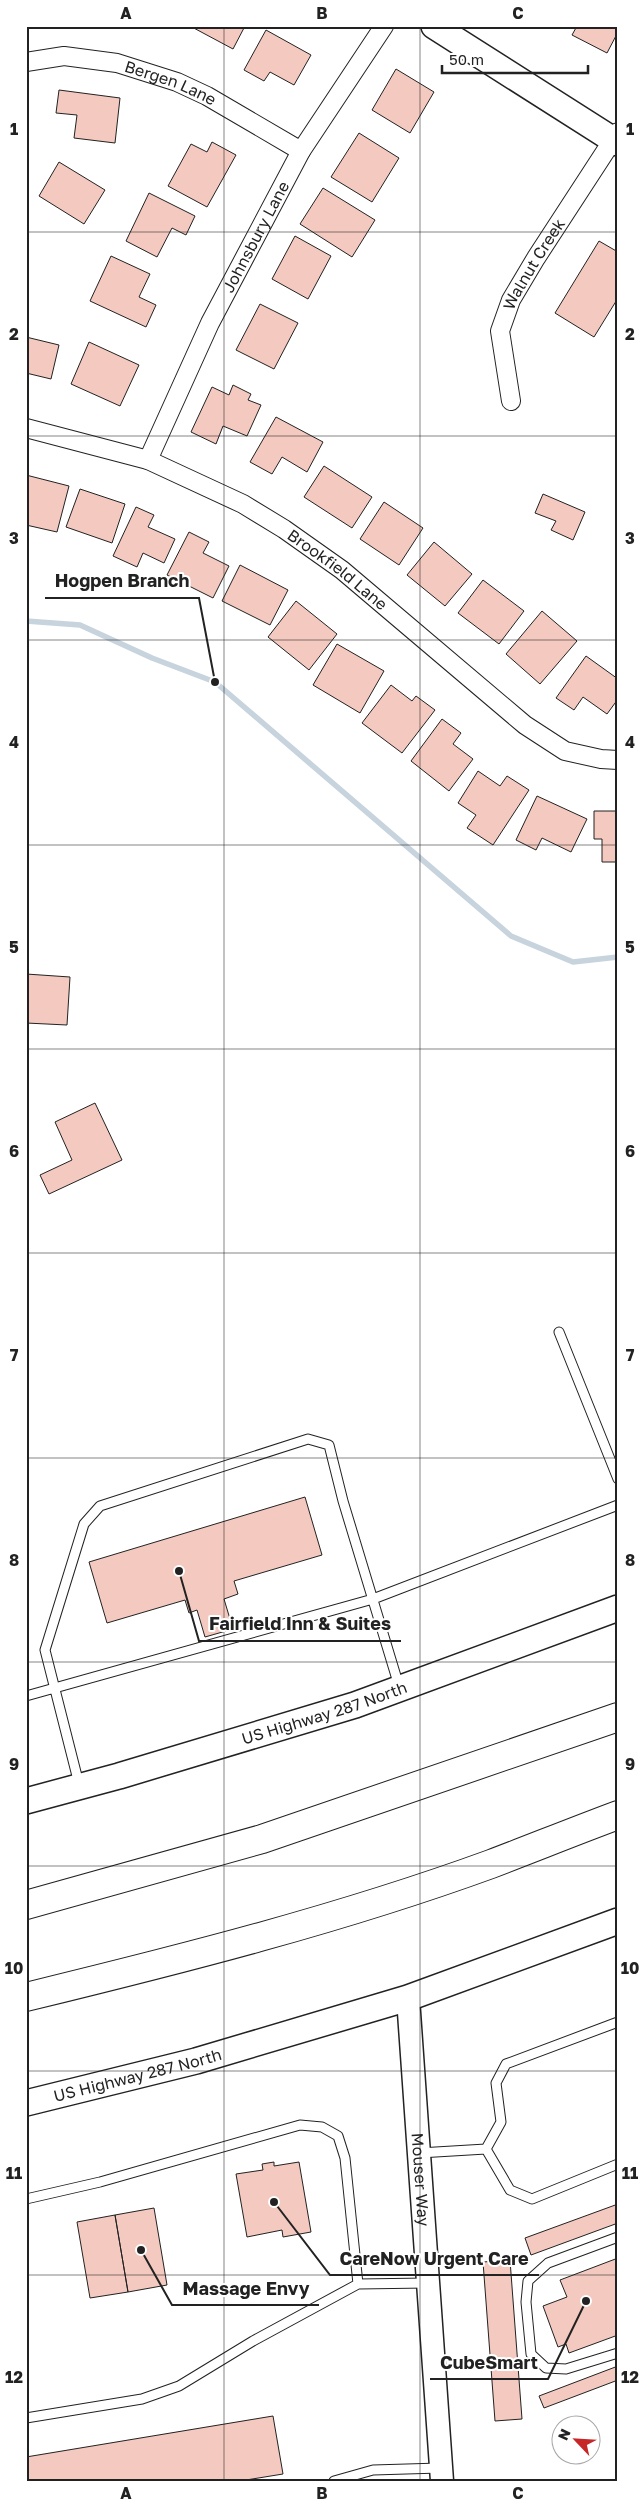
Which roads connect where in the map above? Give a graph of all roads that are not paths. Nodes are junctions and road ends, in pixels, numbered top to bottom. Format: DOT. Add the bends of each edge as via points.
graph roads {
  1 [pos="384,26"];
  2 [pos="434,26"];
  3 [pos="26,62"];
  4 [pos="616,138"];
  5 [pos="301,151"];
  6 [pos="511,401"];
  7 [pos="26,428"];
  8 [pos="148,460"];
  9 [pos="618,760"];
  10 [pos="559,1332"];
  11 [pos="618,1480"];
  12 [pos="618,1505"];
  13 [pos="373,1599"];
  14 [pos="618,1608"];
  15 [pos="400,1688"];
  16 [pos="54,1689"];
  17 [pos="26,1696"];
  18 [pos="618,1717"];
  19 [pos="80,1788"];
  20 [pos="26,1800"];
  21 [pos="618,1815"];
  22 [pos="26,1905"];
  23 [pos="618,1921"];
  24 [pos="26,1997"];
  25 [pos="408,1998"];
  26 [pos="618,2022"];
  27 [pos="26,2103"];
  28 [pos="486,2149"];
  29 [pos="419,2153"];
  30 [pos="618,2164"];
  31 [pos="26,2199"];
  32 [pos="618,2237"];
  33 [pos="428,2283"];
  34 [pos="358,2284"];
  35 [pos="618,2353"];
  36 [pos="26,2418"];
  37 [pos="441,2474"];
  38 [pos="334,2481"];
  1 -- 5 [label="street, Johnsbury Lane"];
  2 -- 4 [label="main road"];
  3 -- 5 [label="street, Bergen Lane" via="64,56 108,62 177,82"];
  4 -- 6 [label="street, Walnut Creek" via="511,300 500,331"];
  5 -- 8 [label="street, Johnsbury Lane" via="210,323"];
  7 -- 8 [label="street, Brookfield Lane"];
  8 -- 9 [label="street, Brookfield Lane" via="243,504 284,529 342,570 525,725 565,751"];
  10 -- 11 [label="lane"];
  12 -- 13 [label="lane"];
  13 -- 15 [label="lane"];
  13 -- 16 [label="lane"];
  13 -- 16 [label="lane" via="329,1445 308,1439 100,1506 84,1524 45,1650"];
  14 -- 15 [label="main road, US Highway 287 North"];
  15 -- 19 [label="main road, US Highway 287 North" via="346,1708"];
  16 -- 17 [label="lane"];
  16 -- 19 [label="lane"];
  18 -- 22 [label="highway" via="262,1839"];
  19 -- 20 [label="main road, US Highway 287 North"];
  21 -- 24 [label="highway" via="490,1864 375,1902 171,1962"];
  23 -- 25 [label="main road, US Highway 287 North"];
  25 -- 27 [label="main road, US Highway 287 North" via="196,2061"];
  25 -- 29 [label="street, Mouser Way"];
  26 -- 28 [label="lane" via="506,2064 496,2082 501,2122"];
  28 -- 29 [label="lane"];
  28 -- 30 [label="lane" via="510,2190 532,2199"];
  29 -- 33 [label="street, Mouser Way"];
  31 -- 34 [label="lane" via="100,2182 300,2126 322,2127 338,2136 345,2158"];
  32 -- 35 [label="lane" via="548,2263 528,2281 526,2302 531,2354 546,2368 566,2369"];
  33 -- 34 [label="lane"];
  33 -- 37 [label="street, Mouser Way"];
  34 -- 36 [label="lane" via="179,2386 142,2400"];
  37 -- 38 [label="lane" via="373,2470"];
}
